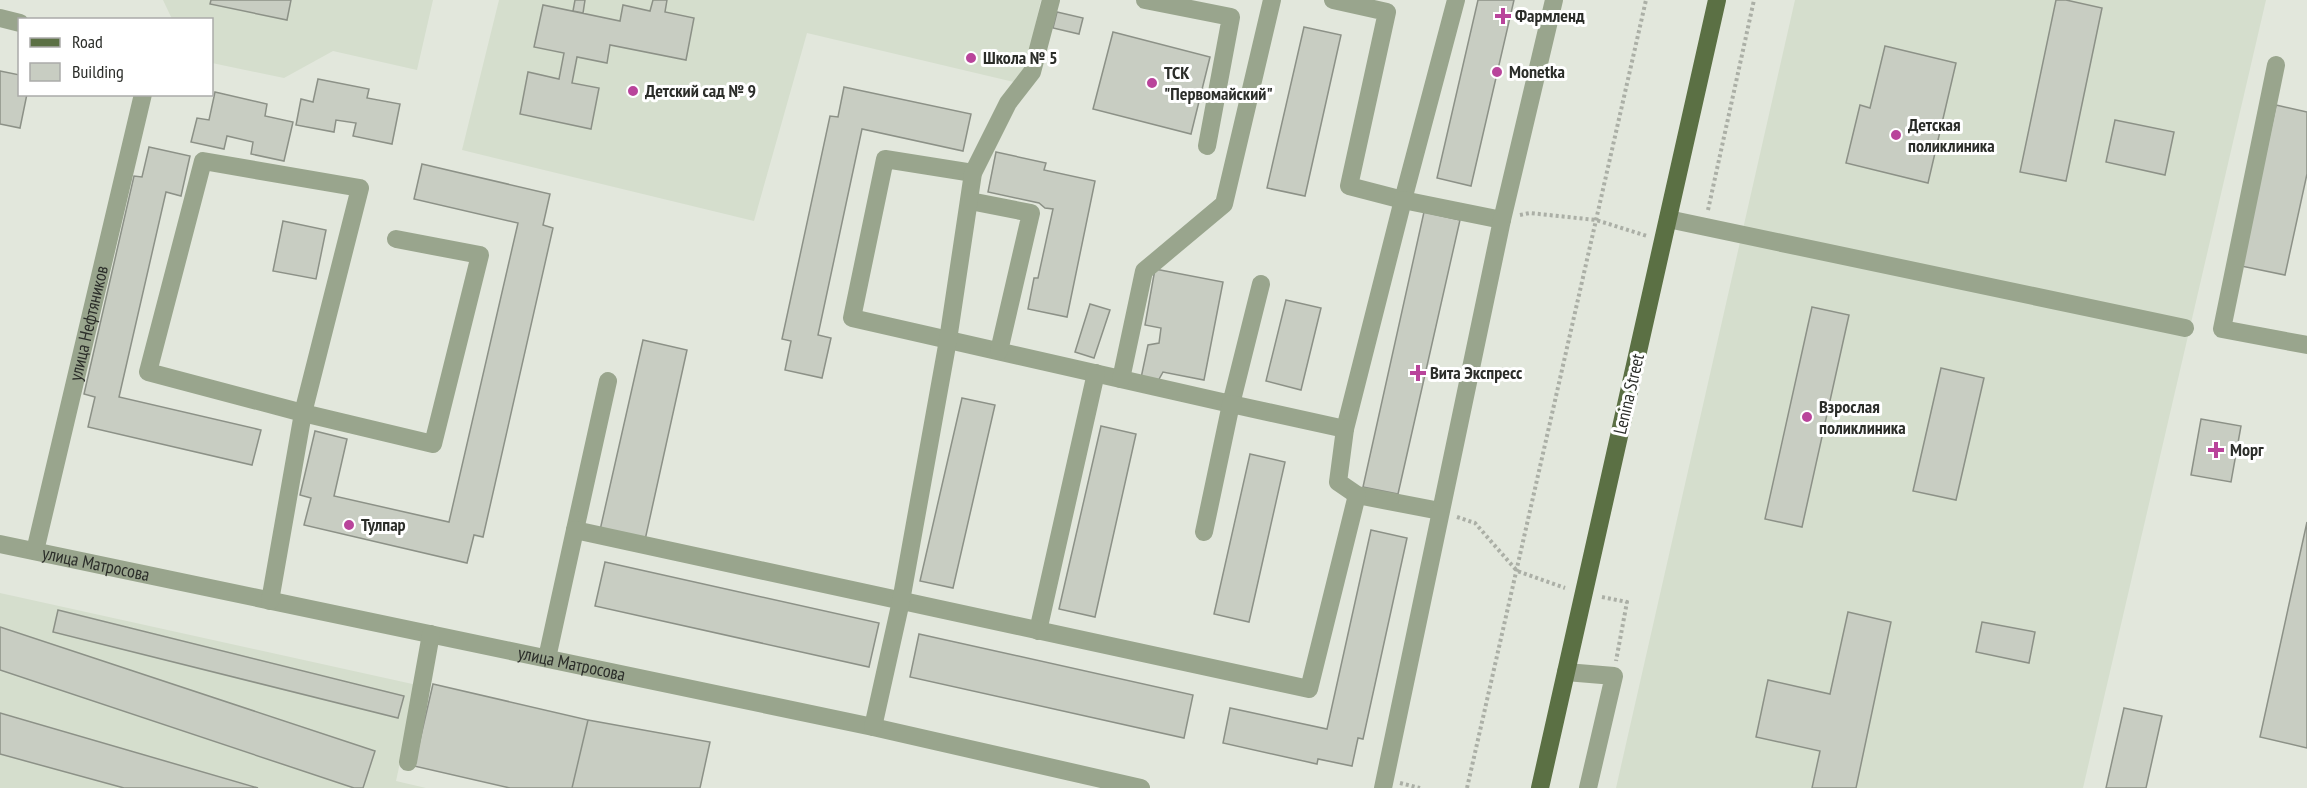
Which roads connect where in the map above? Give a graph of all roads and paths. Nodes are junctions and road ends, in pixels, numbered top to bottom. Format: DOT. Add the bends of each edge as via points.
graph roads {
  1 [pos="1051,0"];
  2 [pos="1145,0"];
  3 [pos="1272,0"];
  4 [pos="1333,0"];
  5 [pos="1456,0"];
  6 [pos="1554,0"];
  7 [pos="1646,0"];
  8 [pos="1717,0"];
  9 [pos="1754,0"];
  10 [pos="1389,6"];
  11 [pos="0,18"];
  12 [pos="18,22"];
  13 [pos="2276,65"];
  14 [pos="143,96"];
  15 [pos="1208,146"];
  16 [pos="973,173"];
  17 [pos="1403,200"];
  18 [pos="970,201"];
  19 [pos="1668,219"];
  20 [pos="1502,220"];
  21 [pos="1596,220"];
  22 [pos="1704,227"];
  23 [pos="396,239"];
  24 [pos="1663,241"];
  25 [pos="1261,284"];
  26 [pos="2185,328"];
  27 [pos="948,340"];
  28 [pos="2307,345"];
  29 [pos="999,351"];
  30 [pos="1096,373"];
  31 [pos="1120,379"];
  32 [pos="608,381"];
  33 [pos="1231,404"];
  34 [pos="303,413"];
  35 [pos="1345,429"];
  36 [pos="1357,495"];
  37 [pos="1440,511"];
  38 [pos="575,530"];
  39 [pos="1203,532"];
  40 [pos="0,544"];
  41 [pos="35,551"];
  42 [pos="1517,571"];
  43 [pos="1565,588"];
  44 [pos="1602,597"];
  45 [pos="270,601"];
  46 [pos="901,601"];
  47 [pos="1038,631"];
  48 [pos="431,634"];
  49 [pos="548,658"];
  50 [pos="1566,672"];
  51 [pos="1614,676"];
  52 [pos="873,727"];
  53 [pos="408,762"];
  54 [pos="1141,788"];
  55 [pos="1383,788"];
  56 [pos="1467,788"];
  57 [pos="1540,788"];
  58 [pos="1588,788"];
  1 -- 16 [label="street" via="1032,72 1008,103"];
  2 -- 15 [label="street" via="1231,17"];
  3 -- 31 [label="street" via="1224,204 1144,271"];
  4 -- 10 [label="street"];
  5 -- 17 [label="street"];
  6 -- 20 [label="street"];
  7 -- 21 [label="path"];
  8 -- 19 [label="main road, Lenina Street"];
  9 -- 22 [label="path"];
  10 -- 17 [label="street" via="1349,186"];
  11 -- 12 [label="street"];
  13 -- 28 [label="street" via="2222,329"];
  14 -- 41 [label="street, улица Нефтяников"];
  16 -- 18 [label="street"];
  16 -- 27 [label="street" via="885,159 852,318"];
  17 -- 20 [label="street"];
  17 -- 35 [label="street"];
  18 -- 27 [label="street"];
  18 -- 29 [label="street" via="1031,213"];
  19 -- 22 [label="street"];
  19 -- 24 [label="main road, Lenina Street"];
  20 -- 21 [label="path" via="1530,213"];
  20 -- 37 [label="street"];
  21 -- 24 [label="path"];
  21 -- 42 [label="path"];
  22 -- 26 [label="street"];
  23 -- 34 [label="street" via="480,255 433,444"];
  24 -- 50 [label="main road, Lenina Street"];
  25 -- 33 [label="street"];
  27 -- 29 [label="street"];
  27 -- 46 [label="street"];
  29 -- 30 [label="street"];
  30 -- 31 [label="street"];
  30 -- 47 [label="street"];
  31 -- 33 [label="street"];
  32 -- 38 [label="street"];
  33 -- 35 [label="street"];
  33 -- 39 [label="street"];
  34 -- 34 [label="street" via="360,188 203,161 148,372"];
  34 -- 45 [label="street"];
  35 -- 36 [label="street" via="1338,482"];
  36 -- 37 [label="street"];
  36 -- 47 [label="street" via="1309,689"];
  37 -- 42 [label="path" via="1475,523"];
  37 -- 55 [label="street"];
  38 -- 46 [label="street"];
  38 -- 49 [label="street"];
  40 -- 41 [label="street, улица Матросова"];
  41 -- 45 [label="street, улица Матросова"];
  42 -- 43 [label="path"];
  42 -- 56 [label="path"];
  44 -- 51 [label="path" via="1627,602"];
  45 -- 48 [label="street, улица Матросова"];
  46 -- 47 [label="street"];
  46 -- 52 [label="street"];
  48 -- 49 [label="street, улица Матросова"];
  48 -- 53 [label="street"];
  49 -- 52 [label="street, улица Матросова"];
  50 -- 51 [label="street"];
  50 -- 57 [label="main road, Lenina Street"];
  51 -- 58 [label="street"];
  52 -- 54 [label="street, улица Матросова"];
}
